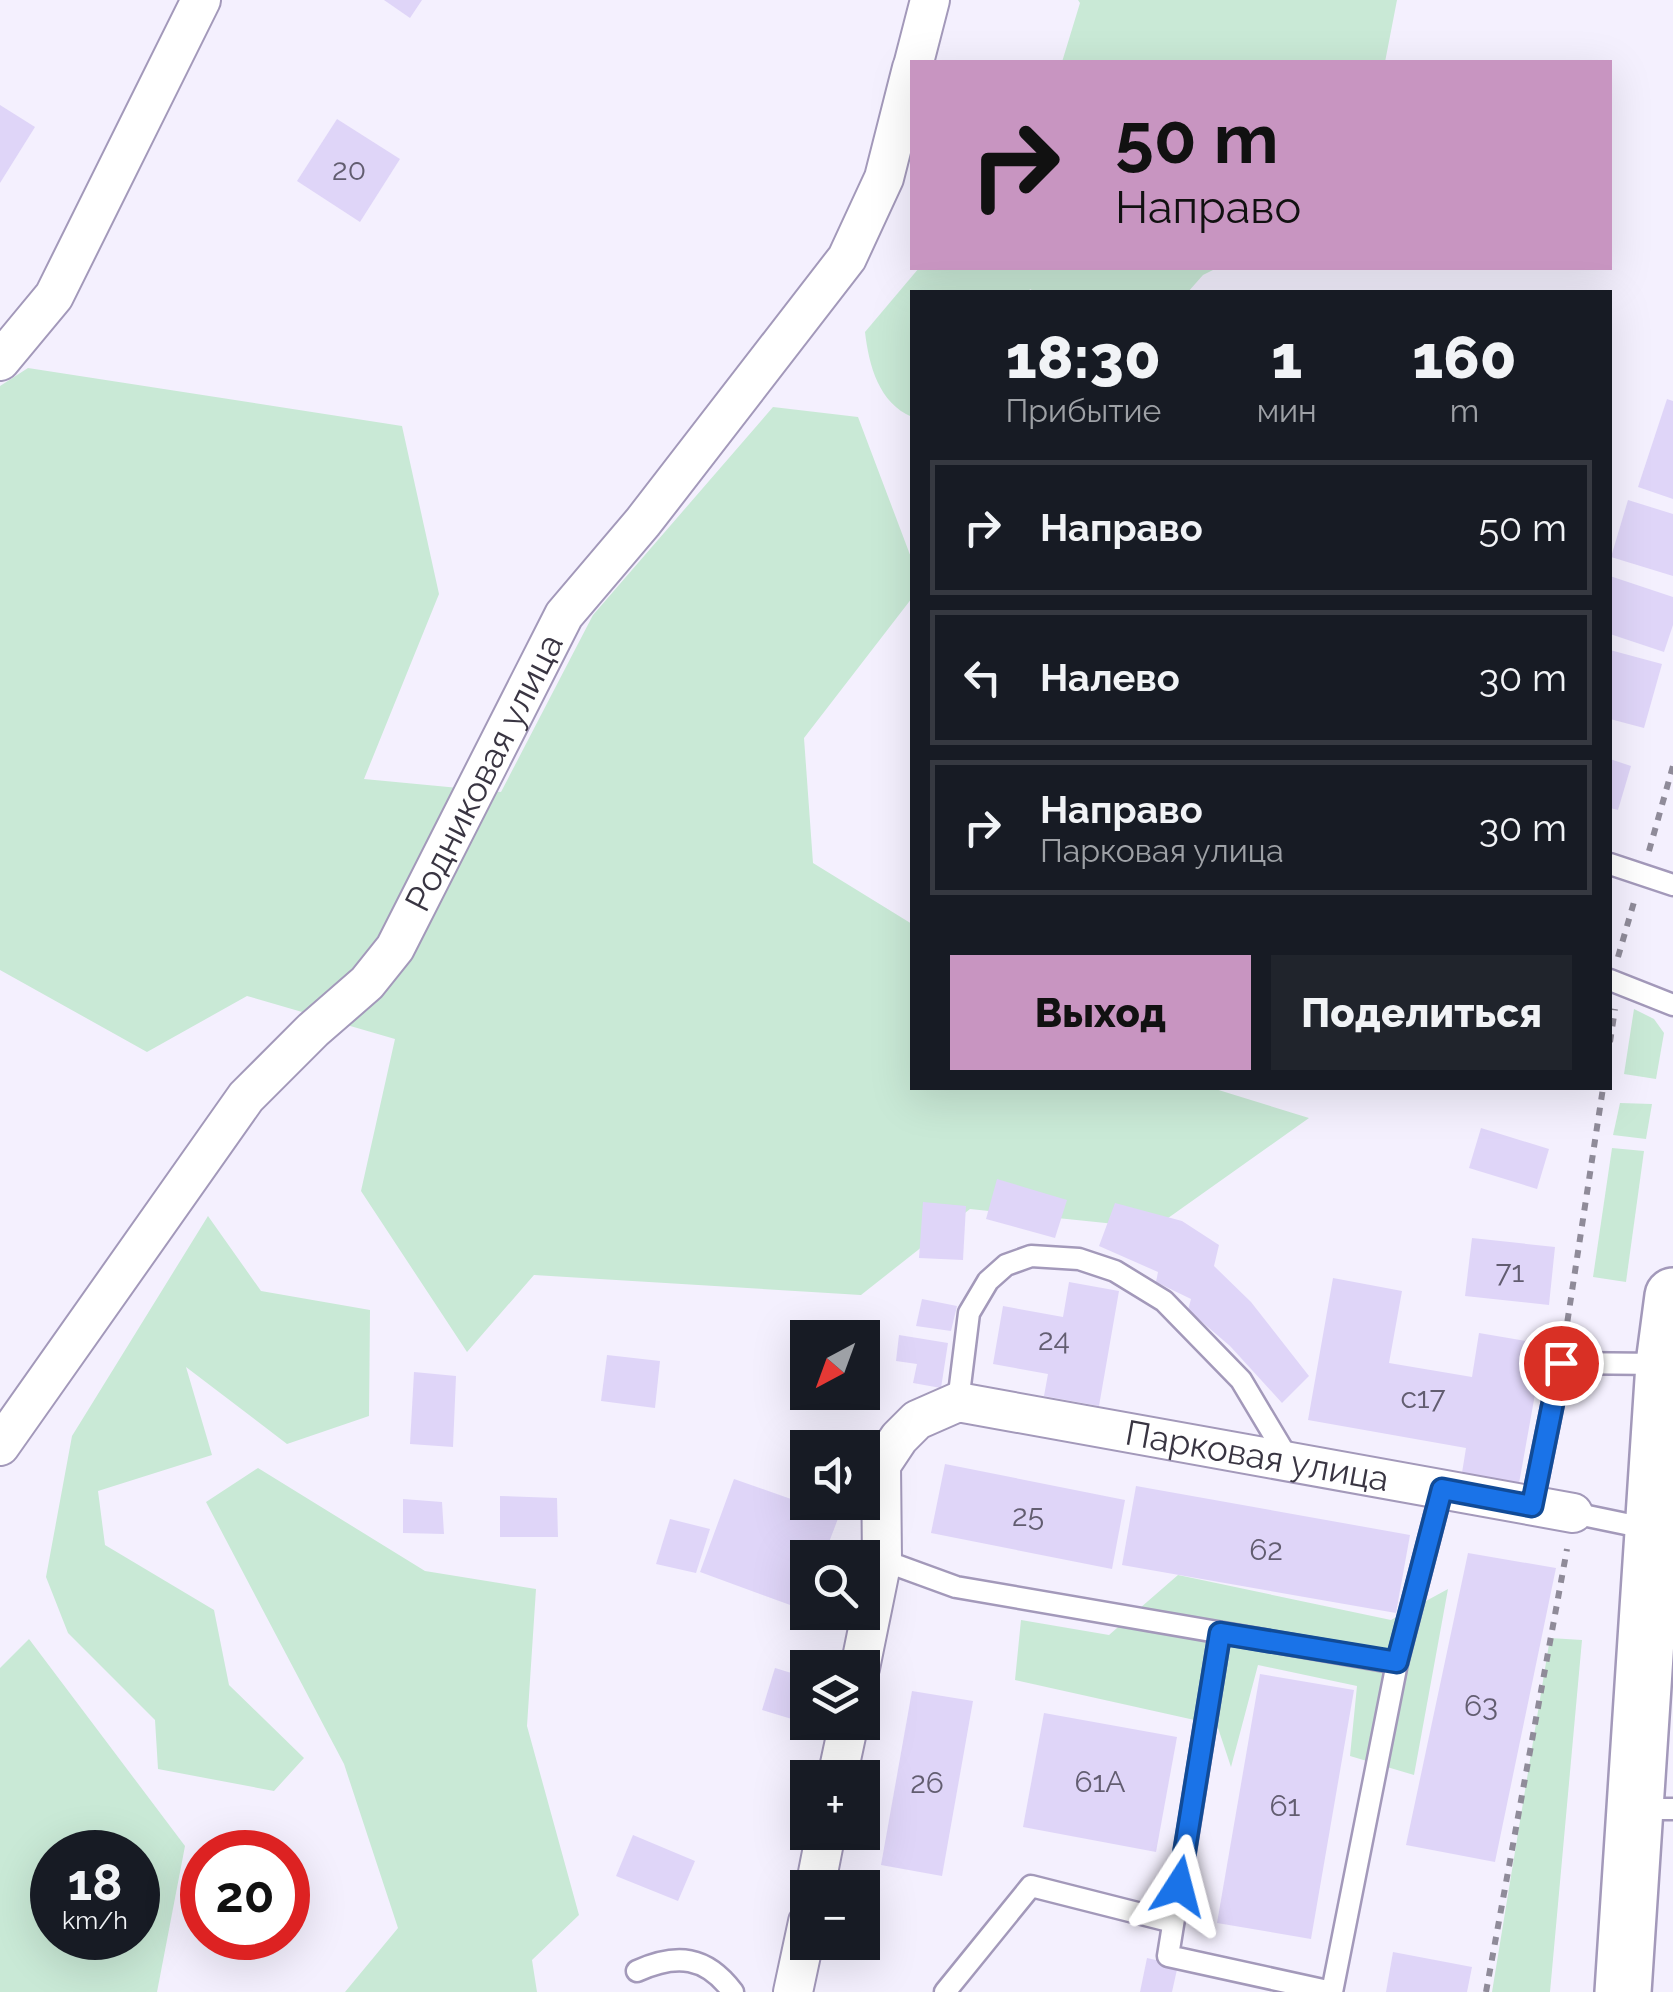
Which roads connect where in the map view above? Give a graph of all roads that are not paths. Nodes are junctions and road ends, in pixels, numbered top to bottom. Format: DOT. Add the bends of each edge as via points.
graph roads {
  1 [pos="201,0"];
  2 [pos="930,0"];
  3 [pos="914,60"];
  4 [pos="910,77"];
  5 [pos="0,362"];
  6 [pos="1612,865"];
  7 [pos="1673,885"];
  8 [pos="1612,981"];
  9 [pos="1673,1005"];
  10 [pos="1673,1296"];
  11 [pos="1664,1364"];
  12 [pos="951,1404"];
  13 [pos="0,1446"];
  14 [pos="1290,1462"];
  15 [pos="1442,1489"];
  16 [pos="1532,1506"];
  17 [pos="1573,1513"];
  18 [pos="1654,1530"];
  19 [pos="882,1560"];
  20 [pos="1220,1633"];
  21 [pos="864,1650"];
  22 [pos="1397,1662"];
  23 [pos="1655,1809"];
  24 [pos="1173,1922"];
  25 [pos="800,1960"];
  26 [pos="638,1971"];
  27 [pos="733,1992"];
  28 [pos="793,1992"];
  29 [pos="945,1992"];
  30 [pos="1623,1992"];
  1 -- 5 [label="street" via="54,296"];
  2 -- 3 [label="street, Родниковая улица"];
  4 -- 13 [label="street, Родниковая улица" via="884,178 846,258 564,615 395,948 246,1097"];
  6 -- 7 [label="lane"];
  8 -- 9 [label="lane"];
  10 -- 11 [label="main road"];
  11 -- 16 [label="lane" via="1561,1363"];
  11 -- 18 [label="main road"];
  12 -- 14 [label="street, Парковая улица"];
  12 -- 14 [label="lane" via="969,1313 988,1281 1031,1256 1079,1258 1164,1301 1240,1380"];
  12 -- 19 [label="street" via="917,1420 882,1465"];
  14 -- 15 [label="street, Парковая улица"];
  15 -- 16 [label="street, Парковая улица"];
  15 -- 22 [label="lane"];
  16 -- 17 [label="street, Парковая улица"];
  17 -- 18 [label="lane"];
  18 -- 23 [label="main road"];
  19 -- 20 [label="lane" via="956,1588"];
  19 -- 21 [label="street"];
  20 -- 22 [label="lane"];
  20 -- 24 [label="lane"];
  22 -- 24 [label="lane" via="1332,1992 1168,1956"];
  23 -- 30 [label="main road"];
  24 -- 29 [label="lane" via="1031,1886"];
  25 -- 28 [label="street"];
  26 -- 27 [label="lane" via="686,1959 721,1976"];
}
